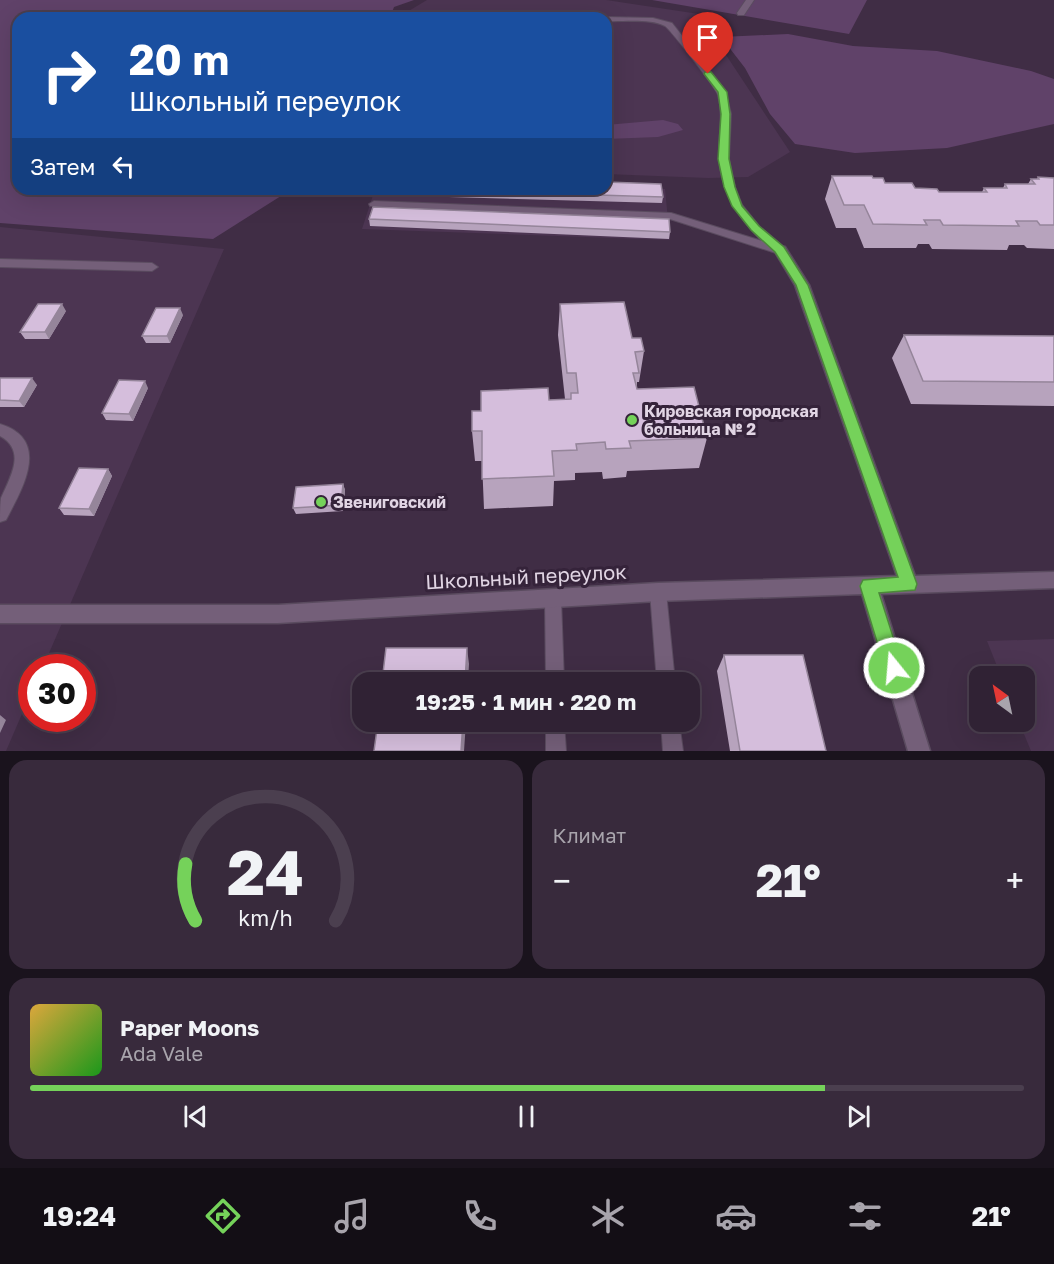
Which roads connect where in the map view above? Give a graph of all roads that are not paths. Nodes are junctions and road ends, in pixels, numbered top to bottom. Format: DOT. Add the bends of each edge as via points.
graph roads {
  1 [pos="750,0"];
  2 [pos="741,13"];
  3 [pos="612,19"];
  4 [pos="374,204"];
  5 [pos="780,250"];
  6 [pos="0,263"];
  7 [pos="152,267"];
  8 [pos="0,430"];
  9 [pos="0,515"];
  10 [pos="1054,580"];
  11 [pos="909,584"];
  12 [pos="868,586"];
  13 [pos="658,592"];
  14 [pos="553,599"];
  15 [pos="0,614"];
  16 [pos="555,672"];
  17 [pos="665,672"];
  18 [pos="555,732"];
  19 [pos="671,732"];
  20 [pos="556,751"];
  21 [pos="673,751"];
  22 [pos="919,751"];
  1 -- 2 [label="lane"];
  3 -- 5 [label="lane" via="652,20 669,25 722,92 726,114 724,159 730,187 737,206"];
  4 -- 5 [label="lane" via="671,216"];
  5 -- 11 [label="street" via="802,285"];
  6 -- 7 [label="lane"];
  8 -- 9 [label="lane" via="8,432 19,444 23,469"];
  10 -- 11 [label="street, Школьный переулок"];
  11 -- 12 [label="street, Школьный переулок"];
  12 -- 13 [label="street, Школьный переулок"];
  12 -- 22 [label="street"];
  13 -- 14 [label="street, Школьный переулок"];
  13 -- 17 [label="lane"];
  14 -- 15 [label="street, Школьный переулок" via="278,614"];
  14 -- 16 [label="lane"];
  18 -- 20 [label="lane"];
  19 -- 21 [label="lane"];
}
